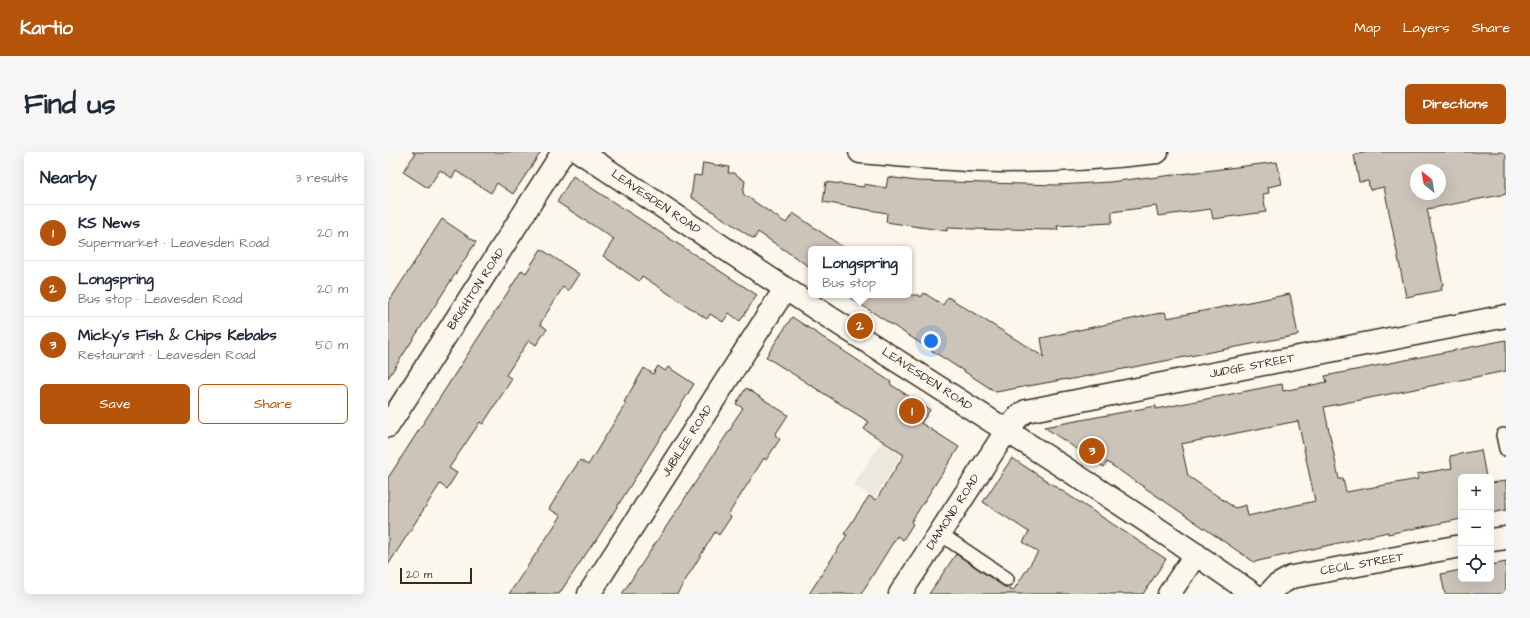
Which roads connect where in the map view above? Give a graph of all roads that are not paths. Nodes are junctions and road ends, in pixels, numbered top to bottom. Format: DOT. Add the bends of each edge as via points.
graph roads {
  1 [pos="563,152"];
  2 [pos="580,152"];
  3 [pos="860,152"];
  4 [pos="1157,152"];
  5 [pos="785,289"];
  6 [pos="1506,316"];
  7 [pos="388,426"];
  8 [pos="1006,430"];
  9 [pos="1503,435"];
  10 [pos="1506,449"];
  11 [pos="939,533"];
  12 [pos="1506,538"];
  13 [pos="1494,540"];
  14 [pos="1458,547"];
  15 [pos="1196,554"];
  16 [pos="1007,579"];
  17 [pos="589,594"];
  18 [pos="900,594"];
  19 [pos="1169,594"];
  20 [pos="1253,594"];
  21 [pos="1269,594"];
  1 -- 7 [label="street, BRIGHTON ROAD"];
  2 -- 5 [label="street, LEAVESDEN ROAD"];
  3 -- 4 [label="street" via="1002,161 1064,160"];
  5 -- 8 [label="street, LEAVESDEN ROAD"];
  5 -- 17 [label="street, JUBILEE ROAD"];
  6 -- 8 [label="street, JUDGE STREET" via="1034,409 1019,416"];
  8 -- 11 [label="street, DIAMOND ROAD"];
  8 -- 15 [label="street, LEAVESDEN ROAD"];
  9 -- 10 [label="lane"];
  11 -- 16 [label="lane"];
  11 -- 18 [label="street, DIAMOND ROAD"];
  12 -- 13 [label="street"];
  14 -- 21 [label="street, CECIL STREET" via="1292,577 1279,583"];
  15 -- 19 [label="street"];
  15 -- 20 [label="street, LEAVESDEN ROAD"];
}
